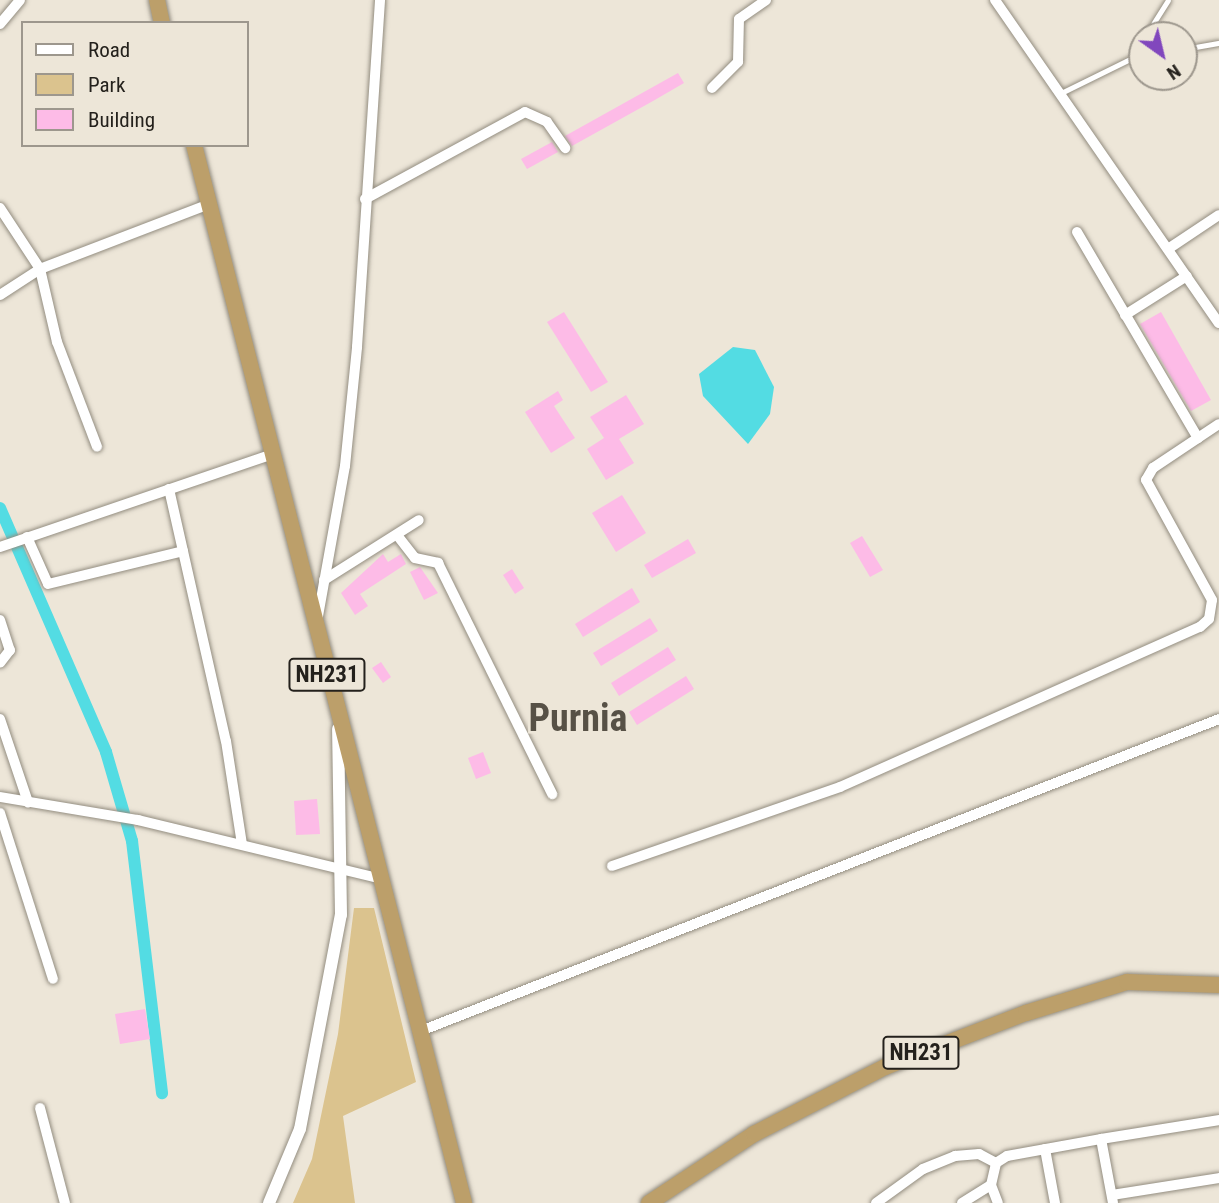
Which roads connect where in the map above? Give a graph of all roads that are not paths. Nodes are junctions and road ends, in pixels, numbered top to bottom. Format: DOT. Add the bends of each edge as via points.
graph roads {
  1 [pos="20,0"];
  2 [pos="156,0"];
  3 [pos="380,0"];
  4 [pos="766,0"];
  5 [pos="995,0"];
  6 [pos="1168,0"];
  7 [pos="161,21"];
  8 [pos="1155,21"];
  9 [pos="0,24"];
  10 [pos="1219,43"];
  11 [pos="1198,47"];
  12 [pos="1128,60"];
  13 [pos="712,88"];
  14 [pos="1063,92"];
  15 [pos="195,147"];
  16 [pos="565,148"];
  17 [pos="365,199"];
  18 [pos="209,204"];
  19 [pos="0,208"];
  20 [pos="1219,215"];
  21 [pos="1077,232"];
  22 [pos="1168,249"];
  23 [pos="40,269"];
  24 [pos="1187,276"];
  25 [pos="0,295"];
  26 [pos="1125,315"];
  27 [pos="1219,323"];
  28 [pos="1219,424"];
  29 [pos="1198,439"];
  30 [pos="97,446"];
  31 [pos="271,455"];
  32 [pos="169,489"];
  33 [pos="419,520"];
  34 [pos="397,535"];
  35 [pos="23,538"];
  36 [pos="4,545"];
  37 [pos="183,551"];
  38 [pos="324,580"];
  39 [pos="0,621"];
  40 [pos="316,626"];
  41 [pos="0,663"];
  42 [pos="0,719"];
  43 [pos="1219,719"];
  44 [pos="338,722"];
  45 [pos="552,794"];
  46 [pos="0,797"];
  47 [pos="28,802"];
  48 [pos="0,813"];
  49 [pos="242,844"];
  50 [pos="612,866"];
  51 [pos="344,871"];
  52 [pos="378,878"];
  53 [pos="53,979"];
  54 [pos="1219,985"];
  55 [pos="418,1032"];
  56 [pos="40,1108"];
  57 [pos="1219,1120"];
  58 [pos="1101,1139"];
  59 [pos="1045,1149"];
  60 [pos="996,1163"];
  61 [pos="1219,1178"];
  62 [pos="991,1185"];
  63 [pos="1113,1199"];
  64 [pos="65,1203"];
  65 [pos="270,1203"];
  66 [pos="464,1203"];
  67 [pos="649,1203"];
  68 [pos="876,1203"];
  69 [pos="962,1203"];
  70 [pos="998,1203"];
  71 [pos="1055,1203"];
  1 -- 9 [label="street"];
  2 -- 7 [label="highway"];
  3 -- 17 [label="street"];
  4 -- 13 [label="street" via="739,19 738,62"];
  5 -- 14 [label="street"];
  6 -- 8 [label="lane"];
  10 -- 11 [label="lane"];
  12 -- 14 [label="lane"];
  14 -- 22 [label="street"];
  15 -- 18 [label="highway, NH231"];
  16 -- 17 [label="street" via="547,122 525,112"];
  17 -- 38 [label="street" via="345,466"];
  18 -- 23 [label="street"];
  18 -- 31 [label="highway, NH231"];
  19 -- 23 [label="street"];
  20 -- 22 [label="street"];
  21 -- 26 [label="street"];
  22 -- 24 [label="street"];
  23 -- 25 [label="street"];
  23 -- 30 [label="street" via="57,342"];
  24 -- 26 [label="street"];
  24 -- 27 [label="street"];
  26 -- 29 [label="street"];
  28 -- 29 [label="street"];
  29 -- 50 [label="street" via="1146,480 1212,600 1209,620 1199,628 840,787"];
  31 -- 32 [label="street"];
  31 -- 40 [label="highway, NH231"];
  32 -- 35 [label="street"];
  32 -- 37 [label="street"];
  33 -- 34 [label="street"];
  34 -- 38 [label="street"];
  34 -- 45 [label="street" via="415,558 438,563"];
  35 -- 36 [label="street"];
  35 -- 37 [label="street" via="48,584"];
  37 -- 49 [label="street" via="226,741"];
  38 -- 40 [label="street"];
  39 -- 41 [label="street" via="10,650"];
  40 -- 44 [label="highway, NH231"];
  42 -- 47 [label="street"];
  43 -- 55 [label="street"];
  44 -- 51 [label="street"];
  44 -- 52 [label="highway, NH231"];
  46 -- 47 [label="street"];
  47 -- 49 [label="street" via="138,820"];
  48 -- 53 [label="street"];
  49 -- 51 [label="street"];
  51 -- 52 [label="street"];
  51 -- 65 [label="street" via="300,1129"];
  52 -- 55 [label="highway, NH231"];
  54 -- 67 [label="highway, NH231" via="1127,982 1027,1013 885,1067 754,1133"];
  55 -- 66 [label="highway, NH231"];
  56 -- 64 [label="street"];
  57 -- 58 [label="street"];
  58 -- 59 [label="street"];
  58 -- 63 [label="street"];
  59 -- 60 [label="street"];
  59 -- 71 [label="street"];
  60 -- 62 [label="street"];
  60 -- 68 [label="street" via="971,1153 935,1163"];
  61 -- 63 [label="street"];
  62 -- 69 [label="street"];
  62 -- 70 [label="street"];
}
